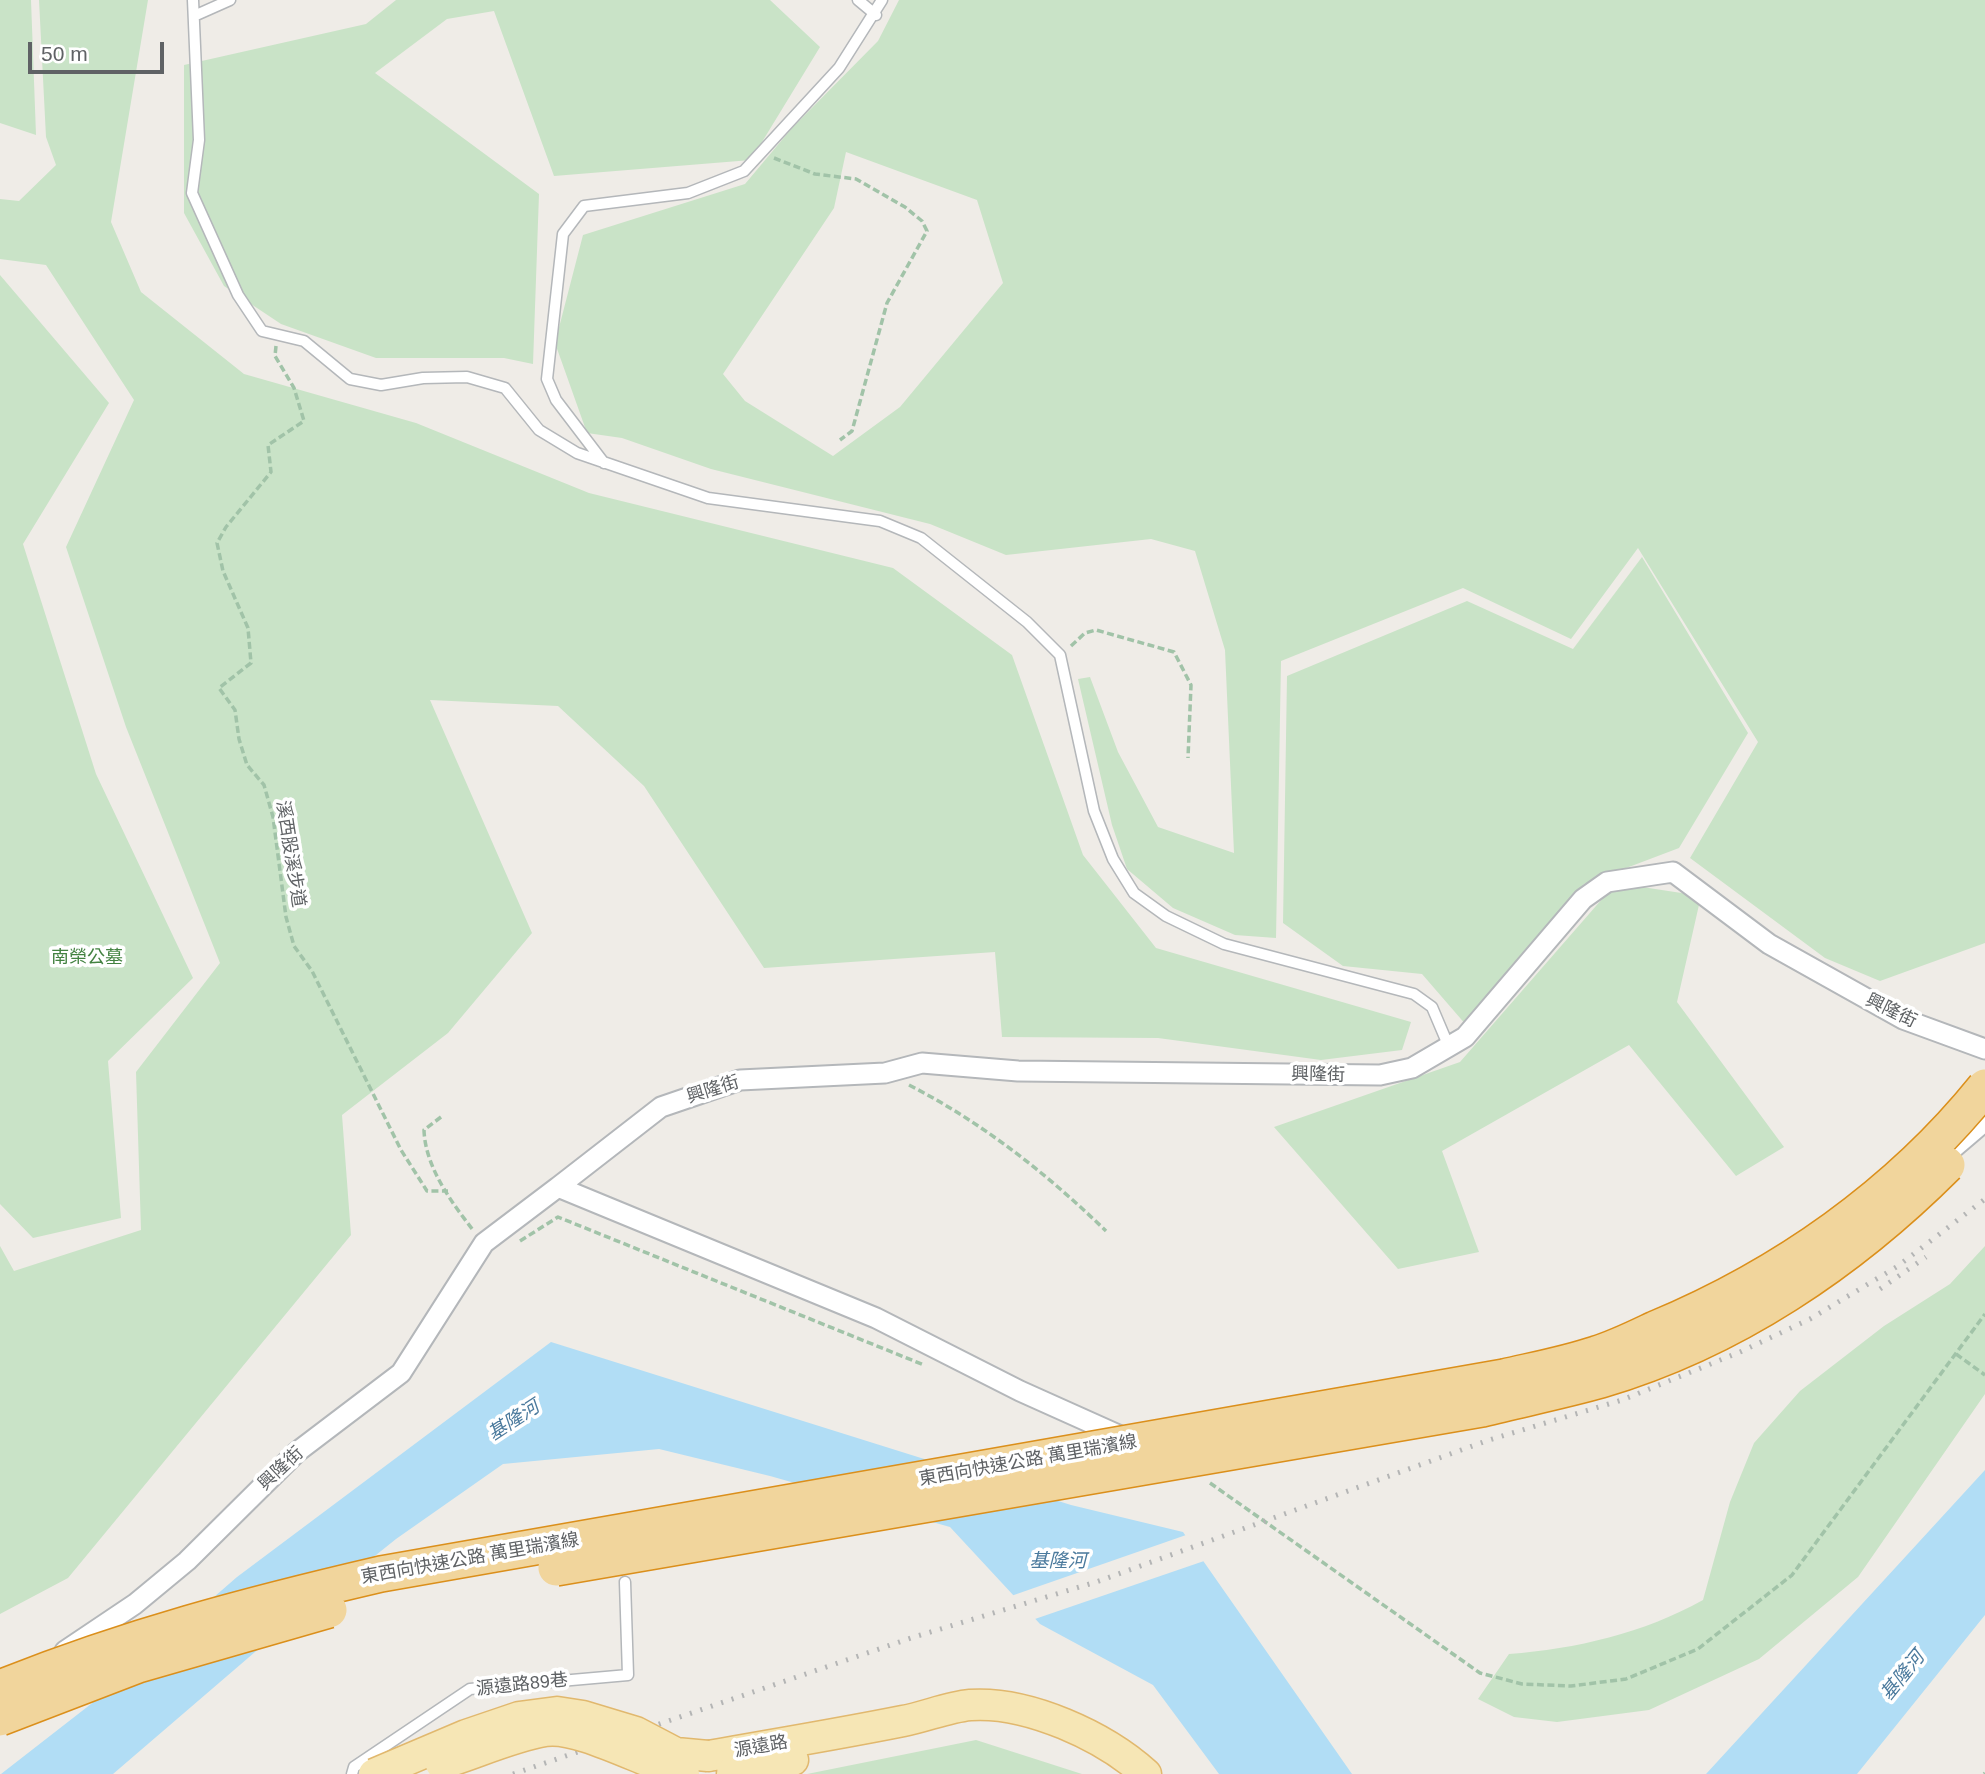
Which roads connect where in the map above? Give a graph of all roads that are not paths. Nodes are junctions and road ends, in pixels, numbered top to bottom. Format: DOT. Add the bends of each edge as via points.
graph roads {
  1 [pos="194,0"];
  2 [pos="230,0"];
  3 [pos="858,0"];
  4 [pos="882,0"];
  5 [pos="876,15"];
  6 [pos="194,16"];
  7 [pos="604,463"];
  8 [pos="1449,1048"];
  9 [pos="1985,1049"];
  10 [pos="1985,1087"];
  11 [pos="1985,1122"];
  12 [pos="558,1187"];
  13 [pos="625,1582"];
  14 [pos="0,1689"];
  15 [pos="0,1718"];
  16 [pos="352,1774"];
  17 [pos="374,1774"];
  18 [pos="418,1774"];
  19 [pos="684,1774"];
  20 [pos="732,1774"];
  21 [pos="1123,1774"];
  22 [pos="1146,1774"];
  1 -- 6 [label="lane"];
  2 -- 6 [label="lane"];
  3 -- 5 [label="lane"];
  4 -- 5 [label="lane"];
  5 -- 7 [label="lane" via="839,68 744,171 688,193 584,206 563,234 547,379 556,400"];
  6 -- 7 [label="lane" via="199,141 192,193 238,295 262,331 304,341 350,379 381,385 467,377 505,388 539,430"];
  7 -- 8 [label="lane" via="708,498 880,521 921,538 1027,622 1060,655 1094,811 1113,859 1134,893 1166,916 1224,944 1414,994 1432,1007"];
  8 -- 9 [label="street, 興隆街" via="1473,1029 1583,899 1607,881 1673,872 1769,944 1903,1019"];
  8 -- 12 [label="street, 興隆街" via="1412,1068 1380,1075 1018,1071 922,1063 885,1073 740,1080 661,1107"];
  10 -- 14 [label="highway, 東西向快速公路 萬里瑞濱線, bridge" via="1956,1123 1900,1177 1825,1236 1703,1309 1597,1354 1504,1377 381,1574 228,1611 89,1653"];
  11 -- 12 [label="street" via="1882,1209 1818,1255 1690,1324 1492,1411 1252,1465 1189,1467 1020,1391 876,1318"];
  11 -- 15 [label="highway, 東西向快速公路 萬里瑞濱線, bridge" via="1890,1219 1789,1294 1698,1344 1602,1380 1482,1409 387,1597 138,1665"];
  12 -- 14 [label="street, 興隆街" via="484,1242 401,1373 297,1452 187,1561 135,1604"];
  13 -- 16 [label="lane, 源遠路89巷" via="628,1675 470,1689 354,1767"];
  17 -- 22 [label="main road, 源遠路, bridge" via="466,1734 519,1717 556,1712 636,1732 677,1753 708,1756 971,1705 1023,1711 1065,1723 1122,1754"];
  18 -- 19 [label="main road, bridge" via="547,1731 594,1739"];
  20 -- 21 [label="main road, 源遠路" via="981,1722 1030,1728 1080,1748"];
}
